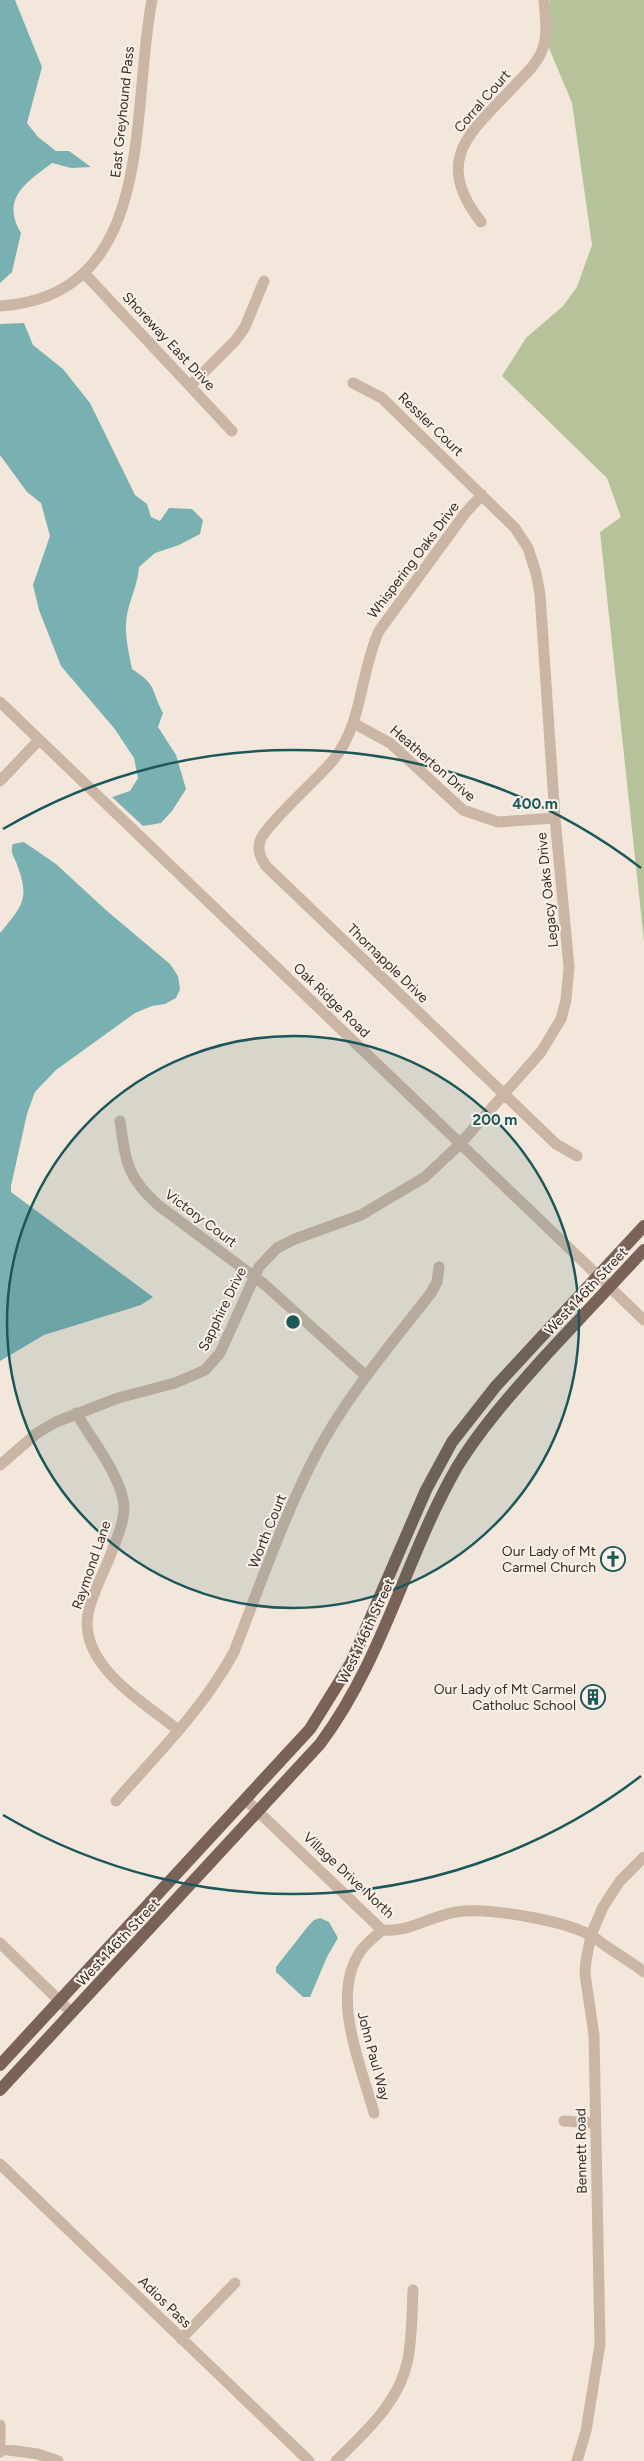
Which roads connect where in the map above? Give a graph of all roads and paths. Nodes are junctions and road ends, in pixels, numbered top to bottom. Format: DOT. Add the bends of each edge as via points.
graph roads {
  1 [pos="152,0"];
  2 [pos="544,0"];
  3 [pos="481,222"];
  4 [pos="84,273"];
  5 [pos="264,281"];
  6 [pos="0,306"];
  7 [pos="353,383"];
  8 [pos="190,386"];
  9 [pos="232,430"];
  10 [pos="482,495"];
  11 [pos="0,702"];
  12 [pos="353,723"];
  13 [pos="39,740"];
  14 [pos="0,781"];
  15 [pos="555,818"];
  16 [pos="258,849"];
  17 [pos="504,1094"];
  18 [pos="120,1121"];
  19 [pos="460,1144"];
  20 [pos="577,1156"];
  21 [pos="644,1226"];
  22 [pos="644,1250"];
  23 [pos="439,1267"];
  24 [pos="254,1276"];
  25 [pos="598,1276"];
  26 [pos="610,1287"];
  27 [pos="644,1320"];
  28 [pos="366,1376"];
  29 [pos="76,1413"];
  30 [pos="0,1465"];
  31 [pos="178,1730"];
  32 [pos="246,1800"];
  33 [pos="116,1801"];
  34 [pos="259,1812"];
  35 [pos="644,1857"];
  36 [pos="382,1930"];
  37 [pos="591,1935"];
  38 [pos="0,1944"];
  39 [pos="644,1972"];
  40 [pos="59,2002"];
  41 [pos="72,2013"];
  42 [pos="0,2065"];
  43 [pos="0,2090"];
  44 [pos="374,2113"];
  45 [pos="564,2121"];
  46 [pos="595,2123"];
  47 [pos="0,2164"];
  48 [pos="235,2283"];
  49 [pos="413,2290"];
  50 [pos="181,2338"];
  51 [pos="0,2425"];
  52 [pos="0,2451"];
  53 [pos="58,2461"];
  54 [pos="309,2461"];
  55 [pos="336,2461"];
  56 [pos="577,2461"];
  1 -- 4 [label="street, East Greyhound Pass" via="145,35 132,178 117,226"];
  2 -- 3 [label="street, Corral Court" via="546,38 538,60 469,136 460,154 460,189"];
  4 -- 6 [label="street, East Greyhound Pass" via="52,295 23,304"];
  4 -- 8 [label="street, Shoreway East Drive"];
  5 -- 8 [label="street" via="245,327"];
  7 -- 10 [label="street, Ressler Court" via="382,398"];
  8 -- 9 [label="street, Shoreway East Drive"];
  10 -- 12 [label="street, Whispering Oaks Drive" via="379,631 370,649"];
  10 -- 15 [label="street, Legacy Oaks Drive" via="515,528 528,548 536,574"];
  11 -- 13 [label="street, Oak Ridge Road"];
  12 -- 15 [label="street, Heatherton Drive" via="390,743 451,801 469,813 498,822"];
  12 -- 16 [label="street, Whispering Oaks Drive" via="350,735 334,760 261,837"];
  13 -- 14 [label="street"];
  13 -- 19 [label="street, Oak Ridge Road"];
  15 -- 17 [label="street, Legacy Oaks Drive" via="569,967 566,1000 552,1036"];
  16 -- 17 [label="street, Thornapple Drive" via="266,866"];
  17 -- 19 [label="street, Legacy Oaks Drive"];
  17 -- 20 [label="street, Thornapple Drive" via="556,1144"];
  18 -- 24 [label="street, Victory Court" via="125,1160 145,1194"];
  19 -- 24 [label="street, Sapphire Drive" via="425,1177 361,1215 277,1248"];
  19 -- 25 [label="street, Oak Ridge Road"];
  21 -- 25 [label="main road, West 146th Street"];
  22 -- 26 [label="main road, West 146th Street"];
  23 -- 28 [label="street, Worth Court" via="431,1293"];
  24 -- 28 [label="street, Victory Court"];
  24 -- 29 [label="street, Sapphire Drive" via="220,1353 205,1370 175,1383"];
  25 -- 26 [label="street, Oak Ridge Road"];
  25 -- 32 [label="main road, West 146th Street" via="496,1386 452,1442 426,1490 344,1677 310,1729"];
  26 -- 27 [label="street, Oak Ridge Road"];
  26 -- 34 [label="main road, West 146th Street" via="506,1399 468,1450 446,1488 354,1693 308,1758"];
  28 -- 31 [label="street, Worth Court" via="314,1459 230,1658 211,1692"];
  29 -- 30 [label="street, Sapphire Drive" via="37,1433"];
  29 -- 31 [label="street, Raymond Lane" via="110,1470 124,1505 117,1539 88,1614 89,1642 94,1655 110,1674"];
  31 -- 33 [label="street, Worth Court"];
  32 -- 34 [label="street, Village Drive North"];
  32 -- 40 [label="main road, West 146th Street"];
  34 -- 36 [label="street, Village Drive North"];
  34 -- 41 [label="main road, West 146th Street"];
  35 -- 37 [label="street, Bennett Road" via="614,1888"];
  36 -- 37 [label="street, Village Drive North" via="402,1930 454,1912 485,1911 534,1919"];
  36 -- 44 [label="street, John Paul Way" via="360,1952 346,1988 346,2013"];
  37 -- 39 [label="street, Village Drive North"];
  37 -- 46 [label="street, Bennett Road" via="585,1974 594,2035"];
  38 -- 40 [label="street"];
  40 -- 41 [label="street"];
  40 -- 42 [label="main road, West 146th Street"];
  41 -- 43 [label="main road, West 146th Street"];
  45 -- 46 [label="street"];
  46 -- 56 [label="street, Bennett Road" via="600,2344 586,2431"];
  47 -- 50 [label="street, Adios Pass"];
  48 -- 50 [label="street"];
  49 -- 55 [label="street" via="408,2360 394,2396 377,2419"];
  50 -- 54 [label="street, Adios Pass"];
  51 -- 52 [label="street"];
  52 -- 53 [label="street" via="38,2454"];
}
